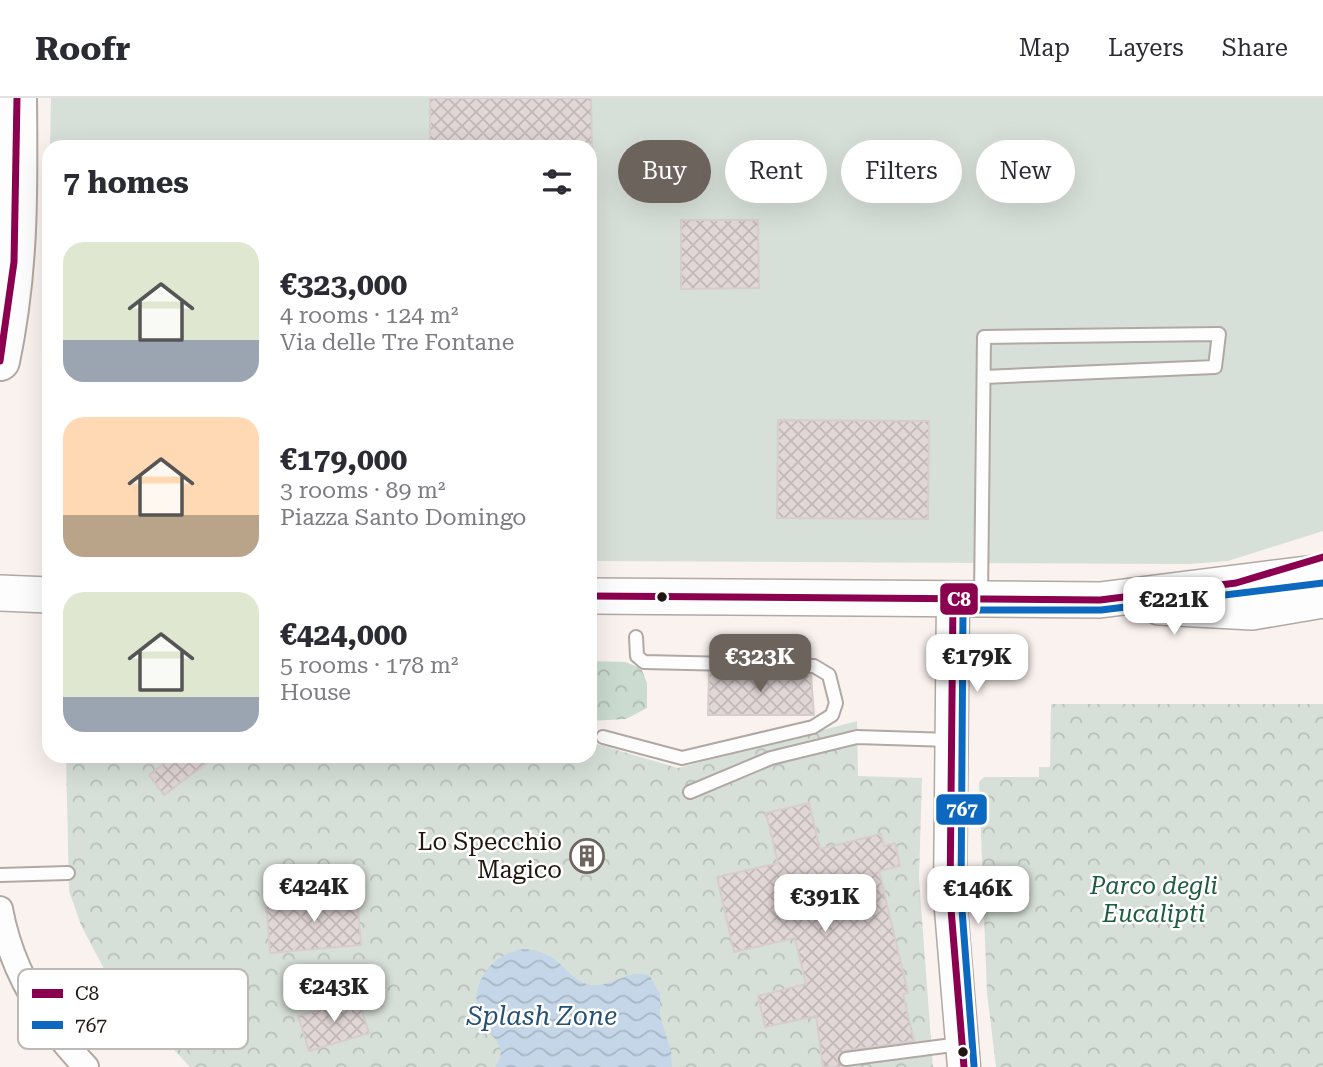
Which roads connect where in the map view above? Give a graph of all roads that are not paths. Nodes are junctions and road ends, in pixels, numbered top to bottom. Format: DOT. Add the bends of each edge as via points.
graph roads {
  1 [pos="17,98"];
  2 [pos="0,361"];
  3 [pos="984,377"];
  4 [pos="1323,557"];
  5 [pos="1323,572"];
  6 [pos="0,593"];
  7 [pos="42,595"];
  8 [pos="597,596"];
  9 [pos="1244,598"];
  10 [pos="967,599"];
  11 [pos="1323,600"];
  12 [pos="1323,612"];
  13 [pos="636,638"];
  14 [pos="603,737"];
  15 [pos="950,740"];
  16 [pos="690,792"];
  17 [pos="68,873"];
  18 [pos="0,875"];
  19 [pos="0,909"];
  20 [pos="19,969"];
  21 [pos="70,1049"];
  22 [pos="962,1055"];
  23 [pos="846,1059"];
  24 [pos="86,1067"];
  1 -- 2 [label="highway" via="15,272"];
  3 -- 3 [label="lane" via="1215,367 1219,334 984,337"];
  3 -- 10 [label="lane"];
  4 -- 9 [label="main road"];
  5 -- 9 [label="main road"];
  6 -- 7 [label="main road"];
  8 -- 10 [label="main road"];
  9 -- 10 [label="main road" via="1195,610 1100,600"];
  9 -- 11 [label="main road"];
  9 -- 12 [label="main road"];
  10 -- 15 [label="street"];
  13 -- 14 [label="lane" via="637,656 644,662 814,666 829,675 836,703 832,715 813,727 682,758"];
  15 -- 16 [label="lane" via="857,737 771,758"];
  15 -- 22 [label="street" via="952,945"];
  17 -- 18 [label="lane"];
  19 -- 20 [label="street"];
  21 -- 24 [label="street"];
  22 -- 23 [label="lane"];
}
